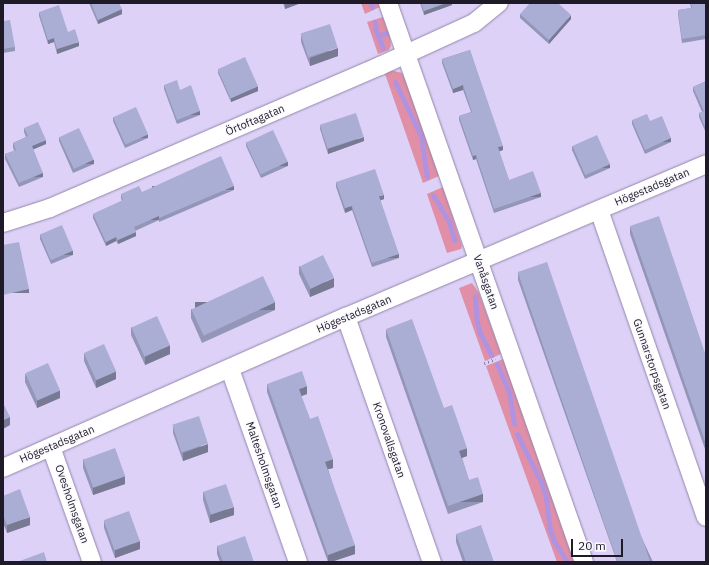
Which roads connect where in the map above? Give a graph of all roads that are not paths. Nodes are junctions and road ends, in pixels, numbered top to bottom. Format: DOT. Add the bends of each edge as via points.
graph roads {
  1 [pos="388,3"];
  2 [pos="499,3"];
  3 [pos="406,54"];
  4 [pos="706,164"];
  5 [pos="599,210"];
  6 [pos="3,223"];
  7 [pos="479,261"];
  8 [pos="346,317"];
  9 [pos="230,369"];
  10 [pos="52,447"];
  11 [pos="3,468"];
  12 [pos="706,517"];
  13 [pos="92,562"];
  14 [pos="298,562"];
  15 [pos="432,562"];
  16 [pos="584,562"];
  1 -- 3 [label="street, Vanåsgatan"];
  2 -- 3 [label="street, Örtoftagatan" via="474,23"];
  3 -- 6 [label="street, Örtoftagatan" via="50,208"];
  3 -- 7 [label="street, Vanåsgatan"];
  4 -- 5 [label="street, Högestadsgatan"];
  5 -- 7 [label="street, Högestadsgatan"];
  5 -- 12 [label="street, Gunnarstorpsgatan"];
  7 -- 8 [label="street, Högestadsgatan"];
  7 -- 16 [label="street, Vanåsgatan"];
  8 -- 9 [label="street, Högestadsgatan"];
  8 -- 15 [label="street, Kronovallsgatan"];
  9 -- 10 [label="street, Högestadsgatan"];
  9 -- 14 [label="street, Maltesholmsgatan"];
  10 -- 11 [label="street, Högestadsgatan"];
  10 -- 13 [label="street, Ovesholmsgatan"];
}
